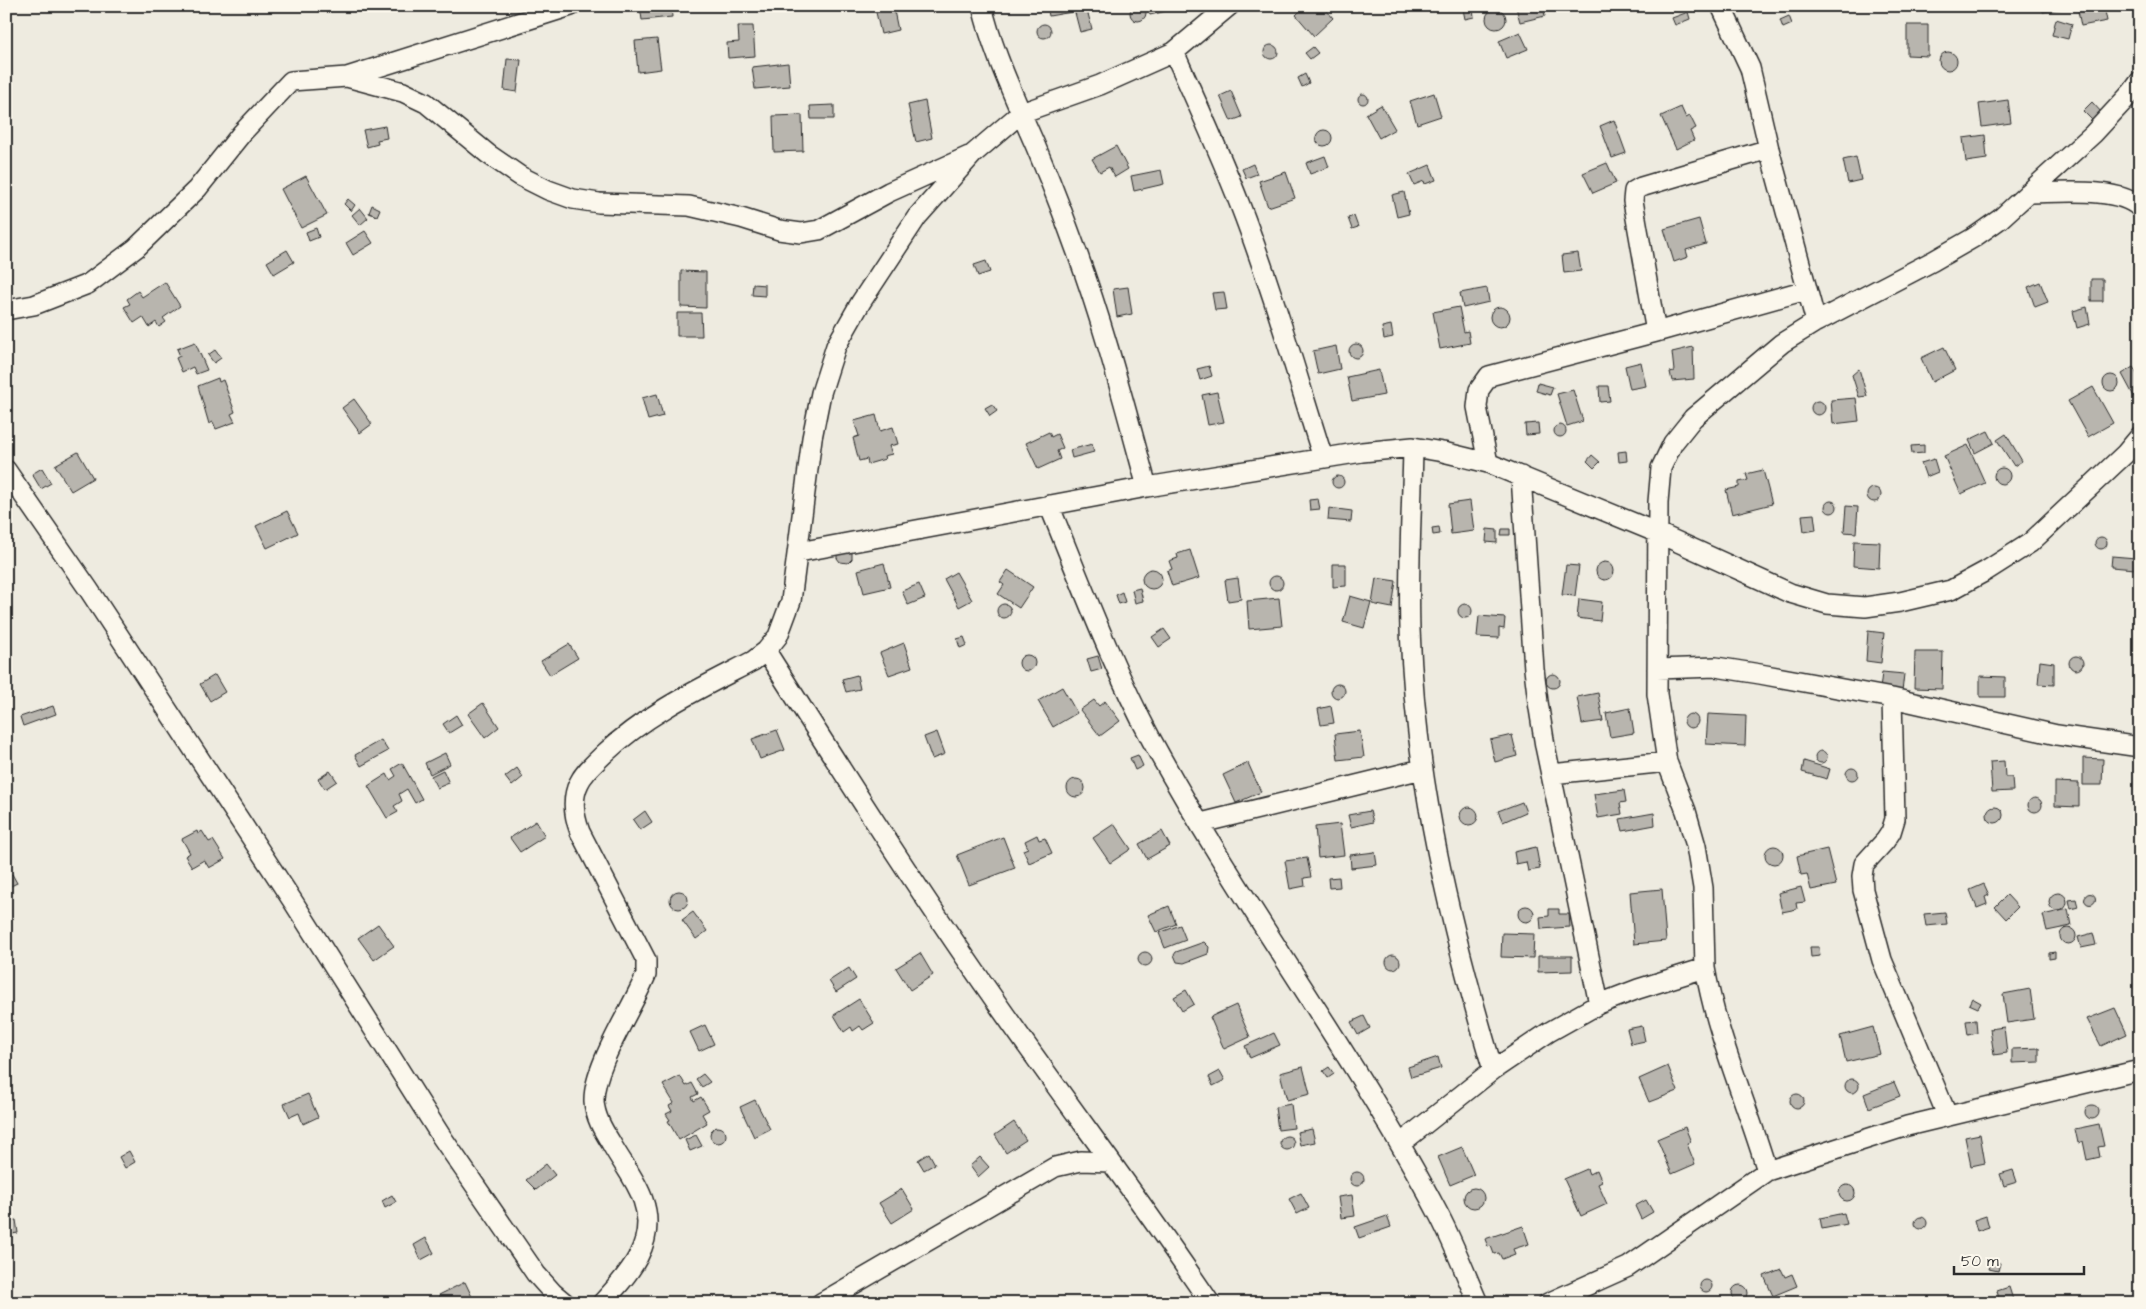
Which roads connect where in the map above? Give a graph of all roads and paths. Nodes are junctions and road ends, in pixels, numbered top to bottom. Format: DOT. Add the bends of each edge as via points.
graph roads {
  1 [pos="571,6"];
  2 [pos="982,6"];
  3 [pos="1230,6"];
  4 [pos="1721,6"];
  5 [pos="1174,52"];
  6 [pos="347,77"];
  7 [pos="2140,81"];
  8 [pos="1021,113"];
  9 [pos="1769,149"];
  10 [pos="973,154"];
  11 [pos="2028,193"];
  12 [pos="2140,208"];
  13 [pos="1806,290"];
  14 [pos="6,310"];
  15 [pos="1816,322"];
  16 [pos="1656,332"];
  17 [pos="2140,436"];
  18 [pos="1413,447"];
  19 [pos="1323,458"];
  20 [pos="1488,462"];
  21 [pos="6,470"];
  22 [pos="1521,476"];
  23 [pos="1147,487"];
  24 [pos="1049,505"];
  25 [pos="1658,533"];
  26 [pos="799,552"];
  27 [pos="766,651"];
  28 [pos="1657,669"];
  29 [pos="1892,698"];
  30 [pos="2140,747"];
  31 [pos="1667,762"];
  32 [pos="1422,769"];
  33 [pos="1551,774"];
  34 [pos="1200,824"];
  35 [pos="1705,968"];
  36 [pos="1599,1004"];
  37 [pos="1493,1070"];
  38 [pos="2140,1070"];
  39 [pos="1947,1115"];
  40 [pos="1400,1144"];
  41 [pos="1110,1162"];
  42 [pos="1767,1171"];
  43 [pos="565,1303"];
  44 [pos="602,1303"];
  45 [pos="821,1303"];
  46 [pos="1210,1303"];
  47 [pos="1478,1303"];
  48 [pos="1548,1303"];
  1 -- 6 [label="street"];
  2 -- 8 [label="street" via="994,51"];
  3 -- 5 [label="street"];
  4 -- 9 [label="street" via="1750,68"];
  5 -- 8 [label="street" via="1100,85"];
  5 -- 19 [label="street" via="1240,206"];
  6 -- 10 [label="street" via="403,92 426,103 520,176 573,199 599,204 689,206 801,234 818,230"];
  6 -- 14 [label="street" via="290,81 197,189 136,248 88,284 34,305"];
  7 -- 11 [label="street" via="2093,134"];
  8 -- 10 [label="street"];
  8 -- 23 [label="street" via="1090,291"];
  9 -- 13 [label="street"];
  9 -- 16 [label="street" via="1634,191 1633,201"];
  10 -- 26 [label="street" via="917,217 836,346 821,393 812,438"];
  11 -- 12 [label="street" via="2106,195 2131,201"];
  11 -- 15 [label="street" via="1973,238"];
  13 -- 15 [label="street"];
  13 -- 16 [label="street"];
  15 -- 25 [label="street" via="1782,343 1726,389 1693,418 1673,443 1661,468"];
  16 -- 20 [label="street" via="1489,376 1478,390 1477,407"];
  17 -- 25 [label="street" via="2030,543 1951,590 1900,602 1865,607 1827,604 1790,593"];
  18 -- 19 [label="street"];
  18 -- 20 [label="street"];
  18 -- 32 [label="street" via="1410,629"];
  19 -- 23 [label="street"];
  20 -- 22 [label="street"];
  21 -- 43 [label="street" via="35,509 294,903 441,1136 536,1274"];
  22 -- 25 [label="street"];
  22 -- 33 [label="street" via="1534,669"];
  23 -- 24 [label="street"];
  24 -- 26 [label="street"];
  24 -- 34 [label="street" via="1120,675"];
  25 -- 28 [label="street"];
  26 -- 27 [label="street" via="786,619"];
  27 -- 41 [label="street" via="868,813 993,998"];
  27 -- 44 [label="street" via="660,710 632,730 590,767 575,796 574,814 580,832 646,960 646,975 596,1084 594,1102 598,1122 643,1198 648,1234 621,1282"];
  28 -- 29 [label="street" via="1716,667"];
  28 -- 31 [label="street" via="1658,703"];
  29 -- 30 [label="street" via="2057,735"];
  29 -- 39 [label="street" via="1896,819 1885,842 1864,864 1863,890 1882,960"];
  31 -- 33 [label="street"];
  31 -- 35 [label="street" via="1696,846 1703,888"];
  32 -- 34 [label="street"];
  32 -- 37 [label="street" via="1450,913"];
  33 -- 36 [label="street"];
  34 -- 40 [label="street"];
  35 -- 36 [label="street"];
  35 -- 42 [label="street" via="1723,1042"];
  36 -- 37 [label="street" via="1549,1032"];
  37 -- 40 [label="street"];
  38 -- 39 [label="street"];
  39 -- 42 [label="street"];
  40 -- 47 [label="street" via="1440,1218"];
  41 -- 45 [label="street" via="1081,1161 1055,1167"];
  41 -- 46 [label="street" via="1158,1225"];
  42 -- 48 [label="street" via="1628,1267"];
}
